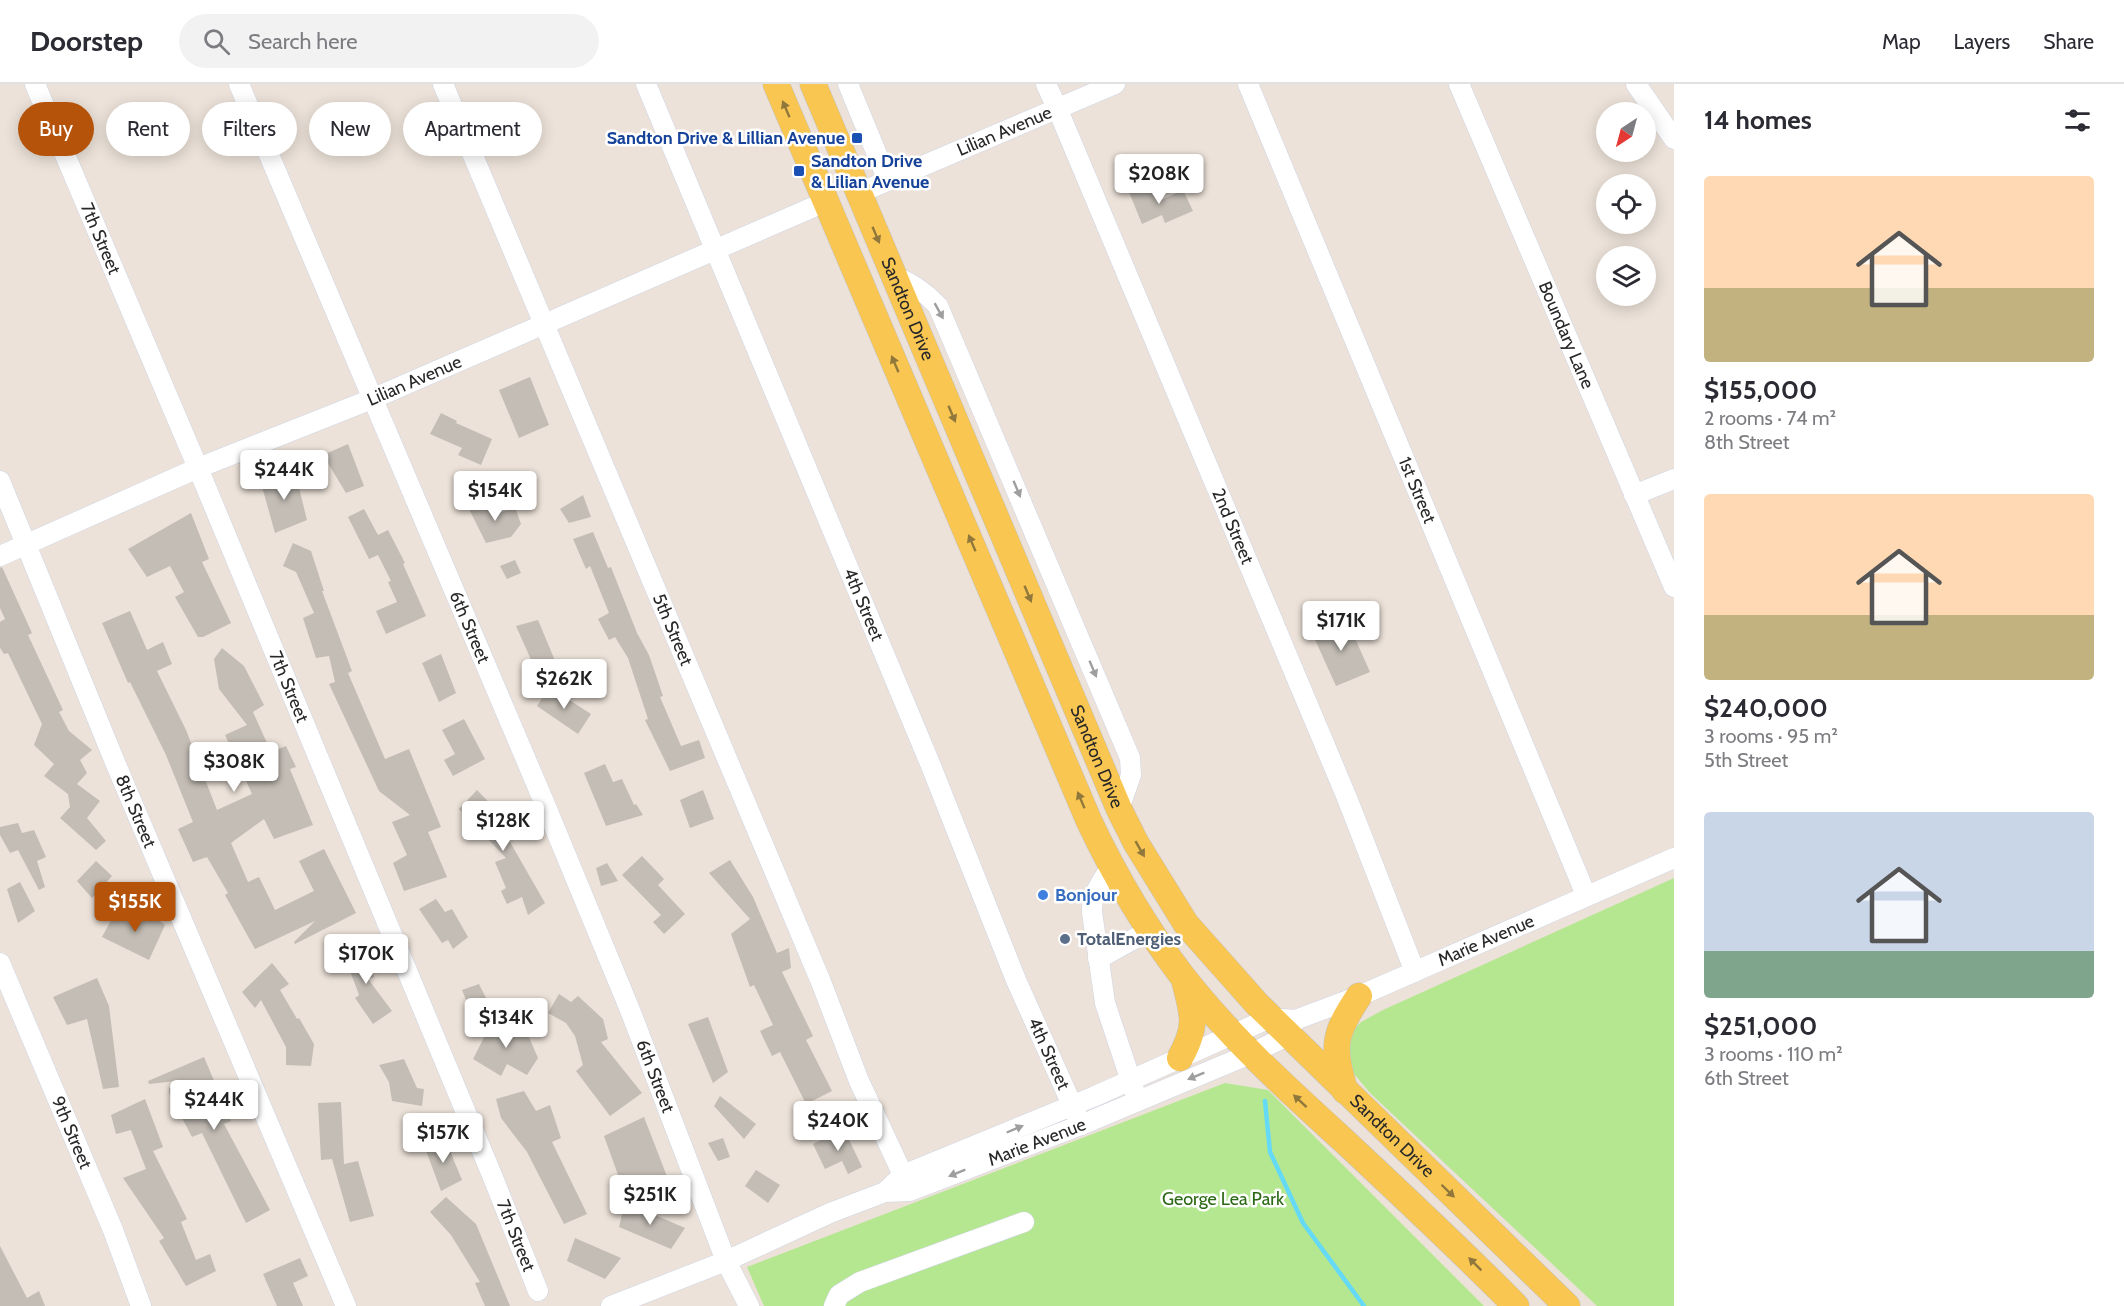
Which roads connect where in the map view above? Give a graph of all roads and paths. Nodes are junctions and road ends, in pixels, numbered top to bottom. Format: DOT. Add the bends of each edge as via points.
graph roads {
  1 [pos="35,84"];
  2 [pos="239,84"];
  3 [pos="442,84"];
  4 [pos="646,84"];
  5 [pos="776,84"];
  6 [pos="813,84"];
  7 [pos="848,84"];
  8 [pos="1046,84"];
  9 [pos="1115,84"];
  10 [pos="1248,84"];
  11 [pos="1459,84"];
  12 [pos="1636,84"];
  13 [pos="1058,110"];
  14 [pos="1674,139"];
  15 [pos="888,181"];
  16 [pos="859,193"];
  17 [pos="825,202"];
  18 [pos="716,250"];
  19 [pos="543,325"];
  20 [pos="372,399"];
  21 [pos="198,468"];
  22 [pos="1674,479"];
  23 [pos="0,480"];
  24 [pos="1634,495"];
  25 [pos="27,545"];
  26 [pos="0,556"];
  27 [pos="1674,587"];
  28 [pos="1674,858"];
  29 [pos="1111,867"];
  30 [pos="1586,895"];
  31 [pos="1150,930"];
  32 [pos="1098,959"];
  33 [pos="0,963"];
  34 [pos="1415,972"];
  35 [pos="1184,977"];
  36 [pos="1359,996"];
  37 [pos="1284,1024"];
  38 [pos="1233,1035"];
  39 [pos="1250,1054"];
  40 [pos="1180,1058"];
  41 [pos="1130,1081"];
  42 [pos="1346,1092"];
  43 [pos="1138,1101"];
  44 [pos="1072,1105"];
  45 [pos="1082,1125"];
  46 [pos="903,1175"];
  47 [pos="885,1192"];
  48 [pos="1024,1222"];
  49 [pos="726,1261"];
  50 [pos="538,1292"];
  51 [pos="141,1306"];
  52 [pos="346,1306"];
  53 [pos="611,1306"];
  54 [pos="749,1306"];
  55 [pos="834,1306"];
  56 [pos="1516,1306"];
  57 [pos="1567,1306"];
  1 -- 21 [label="street, 7th Street"];
  2 -- 20 [label="street, 6th Street"];
  3 -- 19 [label="street, 5th Street"];
  4 -- 18 [label="street, 4th Street"];
  17 -- 5 [label="main road, Sandton Drive, one-way"];
  6 -- 16 [label="main road, Sandton Drive"];
  7 -- 15 [label="street"];
  8 -- 13 [label="street, 2nd Street"];
  9 -- 13 [label="street, Lilian Avenue"];
  10 -- 30 [label="street, 1st Street"];
  11 -- 24 [label="street, Boundary Lane"];
  12 -- 14 [label="street"];
  13 -- 15 [label="street, Lilian Avenue"];
  13 -- 34 [label="street, 2nd Street" via="1347,798"];
  15 -- 16 [label="street, Lilian Avenue"];
  16 -- 37 [label="main road, Sandton Drive, one-way" via="1119,809 1186,924"];
  17 -- 18 [label="street, Lilian Avenue"];
  29 -- 17 [label="main road, Sandton Drive, one-way"];
  18 -- 19 [label="street, Lilian Avenue"];
  18 -- 44 [label="street, 4th Street" via="1016,980"];
  19 -- 20 [label="street, Lilian Avenue"];
  19 -- 46 [label="street, 5th Street" via="623,508 859,1081"];
  20 -- 21 [label="street, Lilian Avenue"];
  20 -- 49 [label="street, 6th Street" via="630,1010"];
  21 -- 25 [label="street, Lilian Avenue"];
  21 -- 50 [label="street, 7th Street"];
  22 -- 24 [label="street"];
  23 -- 25 [label="street, 8th Street"];
  24 -- 27 [label="street, Boundary Lane"];
  25 -- 26 [label="street, Lilian Avenue"];
  25 -- 52 [label="street, 8th Street"];
  28 -- 30 [label="street, Marie Avenue"];
  29 -- 31 [label="main road, Sandton Drive"];
  29 -- 32 [label="street" via="1091,903"];
  30 -- 34 [label="street, Marie Avenue"];
  31 -- 32 [label="street"];
  31 -- 35 [label="main road, Sandton Drive"];
  32 -- 41 [label="street" via="1111,1024"];
  33 -- 51 [label="street, 9th Street"];
  34 -- 36 [label="street, Marie Avenue"];
  35 -- 38 [label="main road, Sandton Drive"];
  35 -- 40 [label="main road" via="1193,1015 1192,1030"];
  36 -- 37 [label="street, Marie Avenue"];
  36 -- 42 [label="main road" via="1336,1040 1336,1056"];
  37 -- 38 [label="street, Marie Avenue"];
  37 -- 39 [label="street, Marie Avenue"];
  37 -- 42 [label="main road, Sandton Drive"];
  38 -- 39 [label="main road, Sandton Drive"];
  38 -- 40 [label="street, Marie Avenue"];
  39 -- 43 [label="street, Marie Avenue, one-way"];
  56 -- 39 [label="main road, Sandton Drive, one-way"];
  40 -- 41 [label="street, Marie Avenue"];
  41 -- 43 [label="street"];
  41 -- 44 [label="street, Marie Avenue"];
  42 -- 57 [label="main road, Sandton Drive, one-way"];
  43 -- 45 [label="street, Marie Avenue"];
  44 -- 45 [label="street, 4th Street"];
  46 -- 44 [label="street, Marie Avenue, one-way"];
  45 -- 47 [label="street, Marie Avenue, one-way" via="910,1191"];
  46 -- 47 [label="street, Marie Avenue"];
  47 -- 49 [label="street, Marie Avenue"];
  48 -- 55 [label="street" via="860,1282 839,1295"];
  49 -- 53 [label="street, Marie Avenue"];
  49 -- 54 [label="street, 6th Street"];
}
